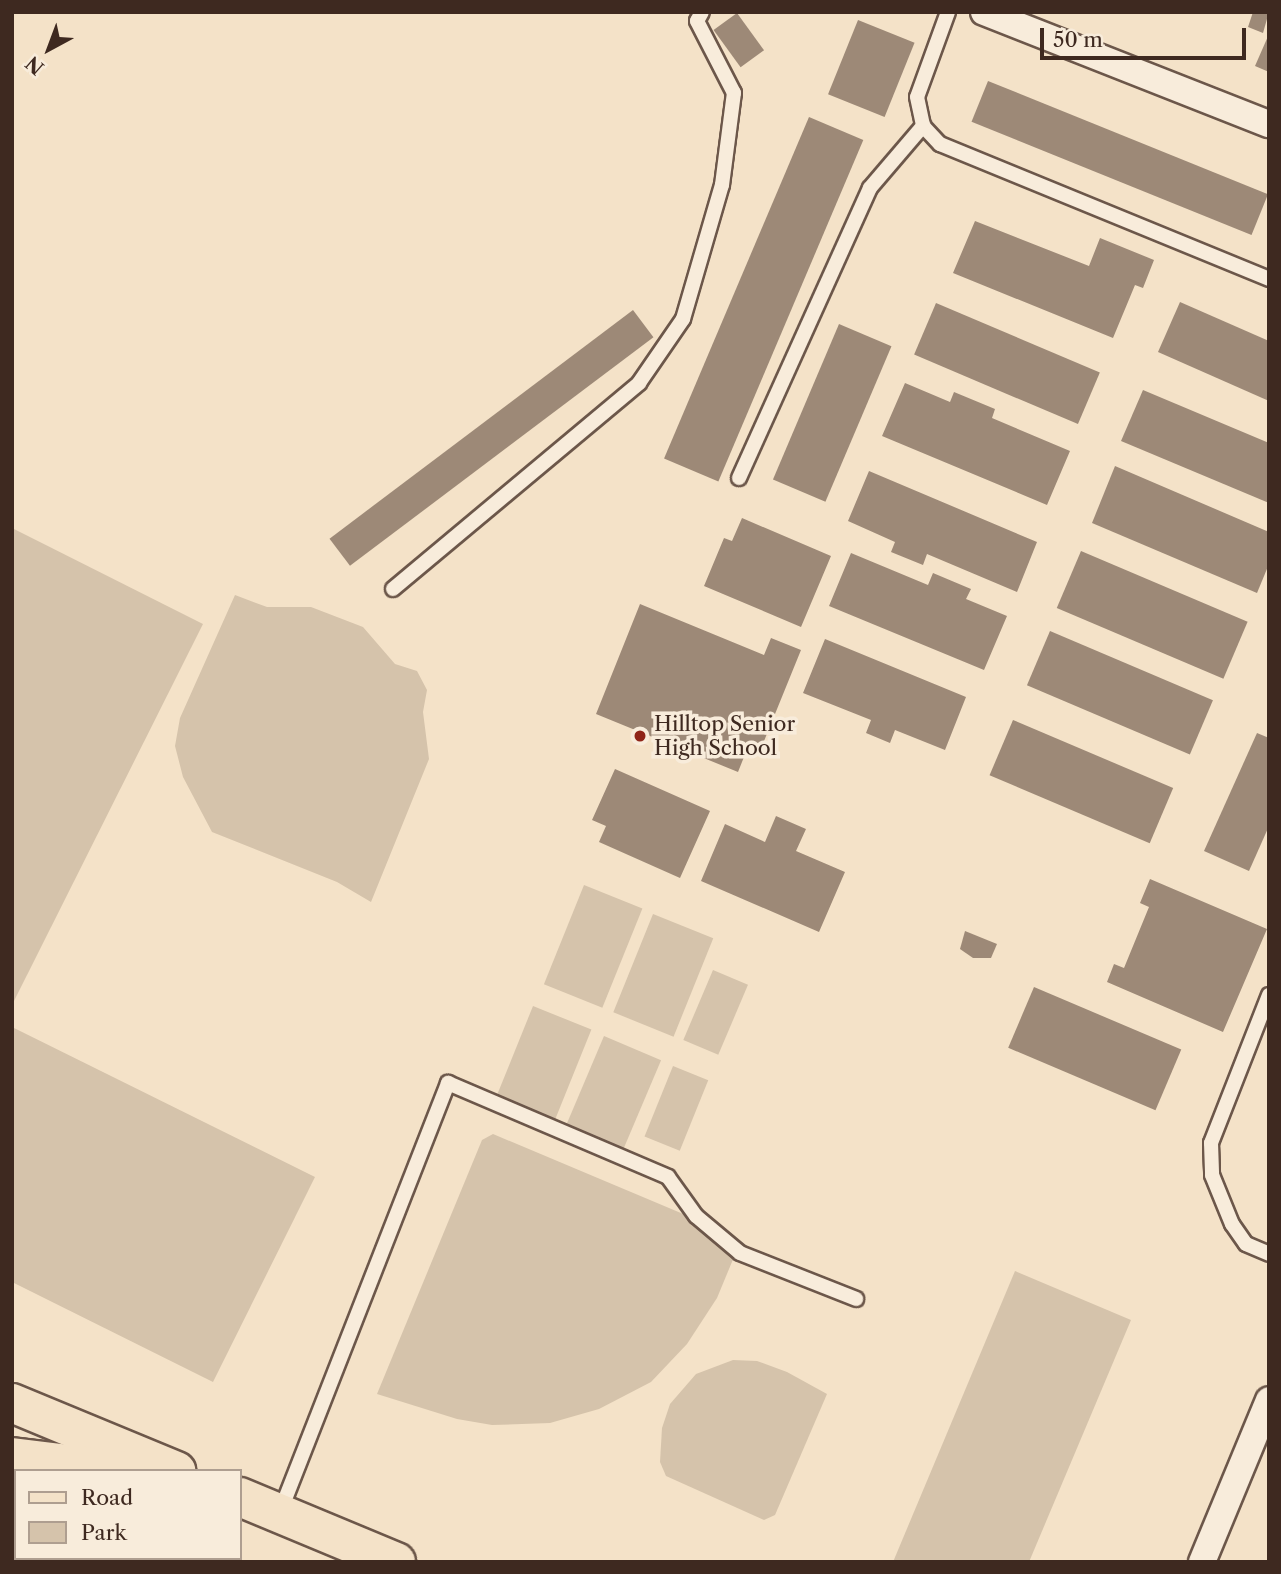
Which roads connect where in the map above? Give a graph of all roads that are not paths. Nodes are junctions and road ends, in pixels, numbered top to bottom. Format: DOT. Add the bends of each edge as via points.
graph roads {
  1 [pos="702,12"];
  2 [pos="948,12"];
  3 [pos="984,12"];
  4 [pos="1269,124"];
  5 [pos="923,126"];
  6 [pos="1269,279"];
  7 [pos="738,478"];
  8 [pos="393,589"];
  9 [pos="1269,995"];
  10 [pos="1269,1254"];
  11 [pos="856,1299"];
  12 [pos="1269,1400"];
  13 [pos="12,1403"];
  14 [pos="12,1457"];
  15 [pos="110,1469"];
  16 [pos="171,1469"];
  17 [pos="242,1498"];
  18 [pos="279,1514"];
  19 [pos="396,1562"];
  20 [pos="1202,1562"];
  1 -- 8 [label="lane" via="697,21 734,93 722,185 682,319 639,383"];
  2 -- 5 [label="lane" via="918,97"];
  3 -- 4 [label="street"];
  5 -- 6 [label="lane" via="951,150"];
  5 -- 7 [label="lane" via="870,188"];
  9 -- 10 [label="lane" via="1211,1143 1212,1175 1232,1224 1246,1244"];
  11 -- 18 [label="lane" via="740,1253 696,1216 668,1177 448,1083"];
  12 -- 20 [label="street"];
  13 -- 16 [label="main road"];
  14 -- 15 [label="main road"];
  17 -- 18 [label="main road"];
  18 -- 19 [label="main road"];
}
